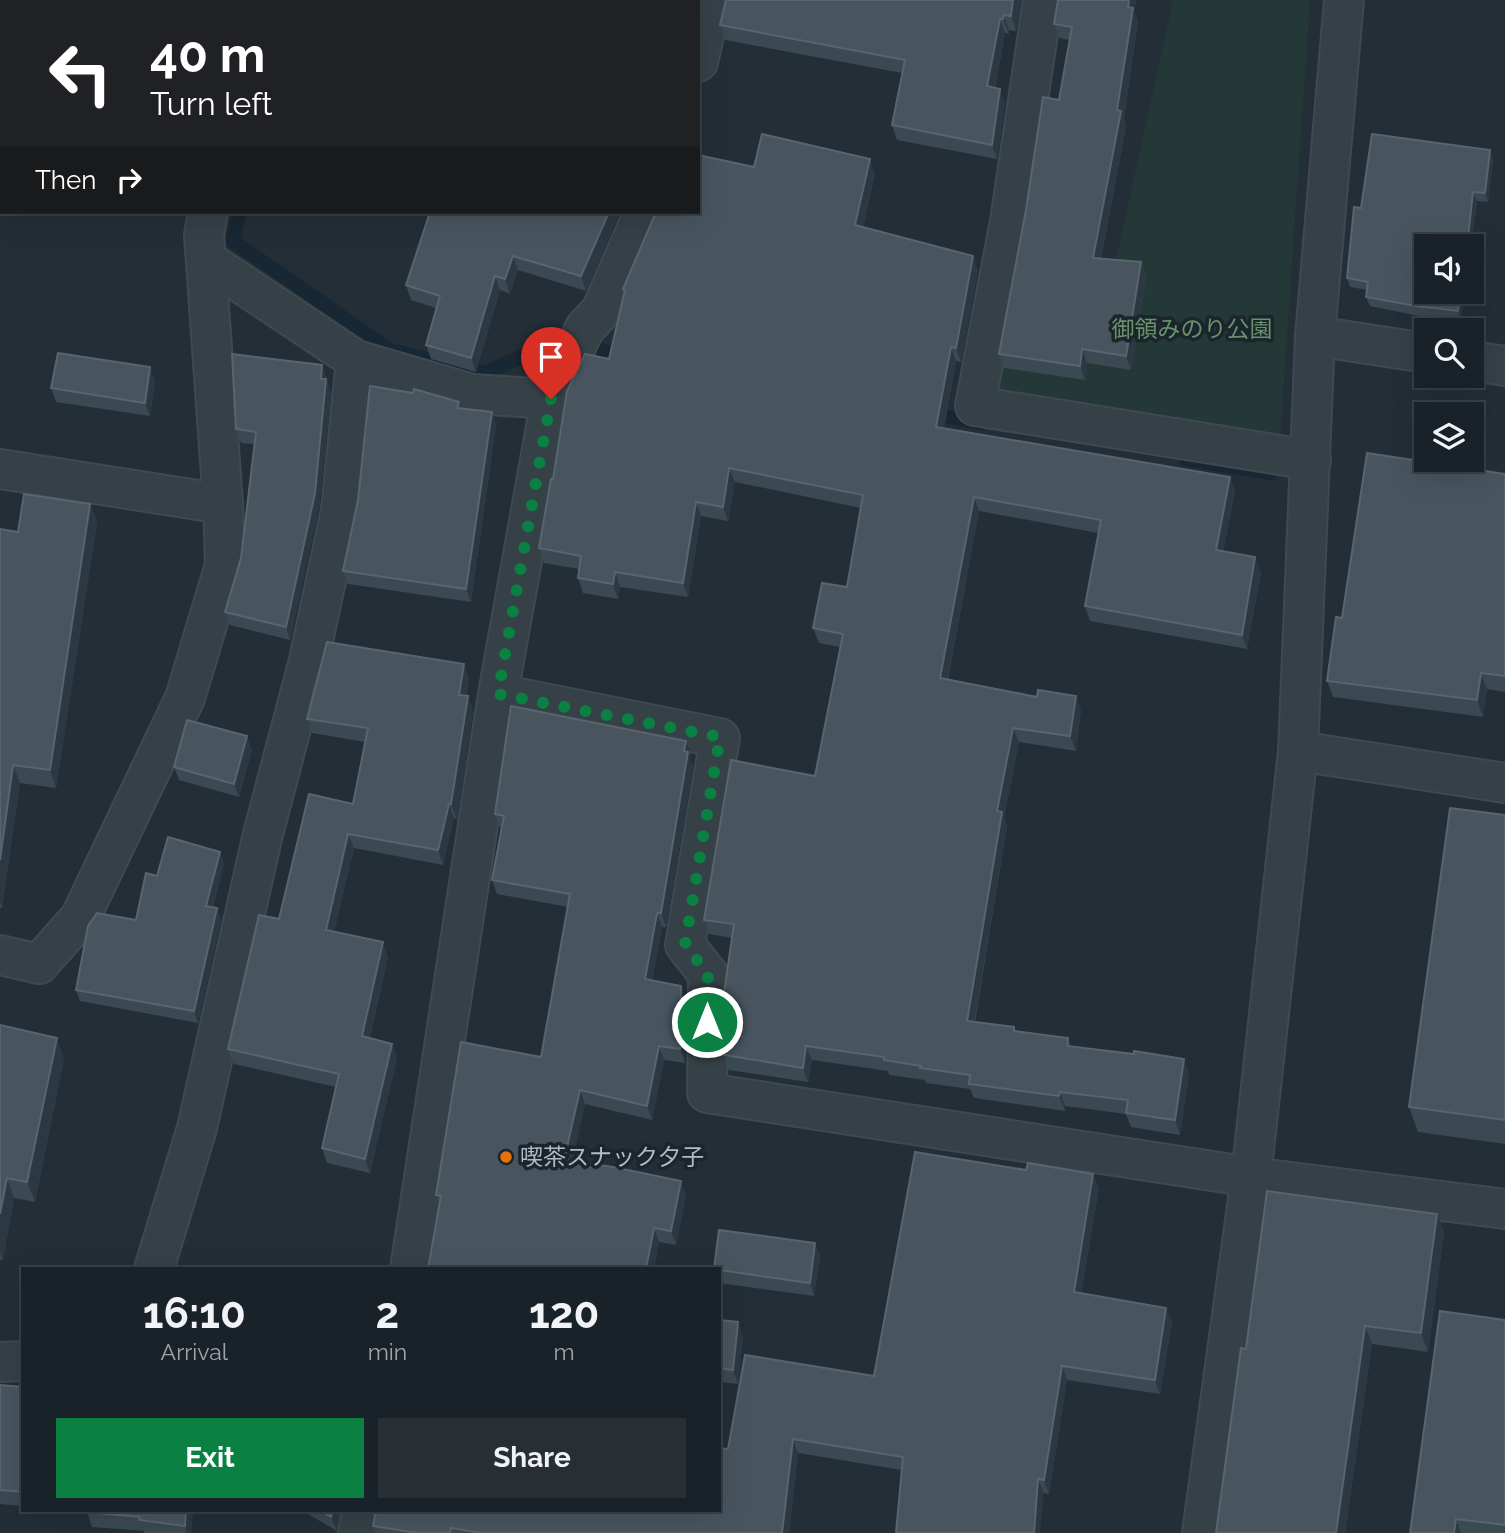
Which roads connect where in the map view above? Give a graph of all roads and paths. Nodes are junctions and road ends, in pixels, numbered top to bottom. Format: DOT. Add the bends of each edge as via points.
graph roads {
  1 [pos="712,0"];
  2 [pos="1043,0"];
  3 [pos="1344,0"];
  4 [pos="700,53"];
  5 [pos="208,214"];
  6 [pos="643,214"];
  7 [pos="206,260"];
  8 [pos="1315,336"];
  9 [pos="1414,351"];
  10 [pos="356,360"];
  11 [pos="1484,362"];
  12 [pos="1505,366"];
  13 [pos="551,399"];
  14 [pos="1311,460"];
  15 [pos="0,469"];
  16 [pos="223,504"];
  17 [pos="498,694"];
  18 [pos="1298,751"];
  19 [pos="1505,783"];
  20 [pos="0,955"];
  21 [pos="1251,1177"];
  22 [pos="1505,1209"];
  23 [pos="155,1267"];
  24 [pos="410,1267"];
  25 [pos="21,1361"];
  26 [pos="0,1362"];
  27 [pos="362,1512"];
  28 [pos="358,1533"];
  29 [pos="1202,1533"];
  1 -- 4 [label="street"];
  2 -- 14 [label="street" via="1010,221 975,406"];
  3 -- 8 [label="street"];
  5 -- 7 [label="street"];
  6 -- 13 [label="street" via="601,312 580,340"];
  7 -- 10 [label="street"];
  7 -- 16 [label="street"];
  8 -- 9 [label="street"];
  8 -- 14 [label="street"];
  10 -- 13 [label="street" via="472,394"];
  10 -- 23 [label="street" via="341,510 309,660 262,838 197,1128"];
  11 -- 12 [label="street"];
  13 -- 17 [label="street"];
  14 -- 18 [label="street"];
  15 -- 16 [label="street"];
  16 -- 20 [label="street" via="225,565 185,698 80,918 39,964"];
  17 -- 21 [label="street" via="720,737 685,945 708,974 707,1093"];
  17 -- 24 [label="street"];
  18 -- 19 [label="street"];
  18 -- 21 [label="street"];
  21 -- 22 [label="street"];
  21 -- 29 [label="street"];
  25 -- 26 [label="street"];
  27 -- 28 [label="street"];
}
